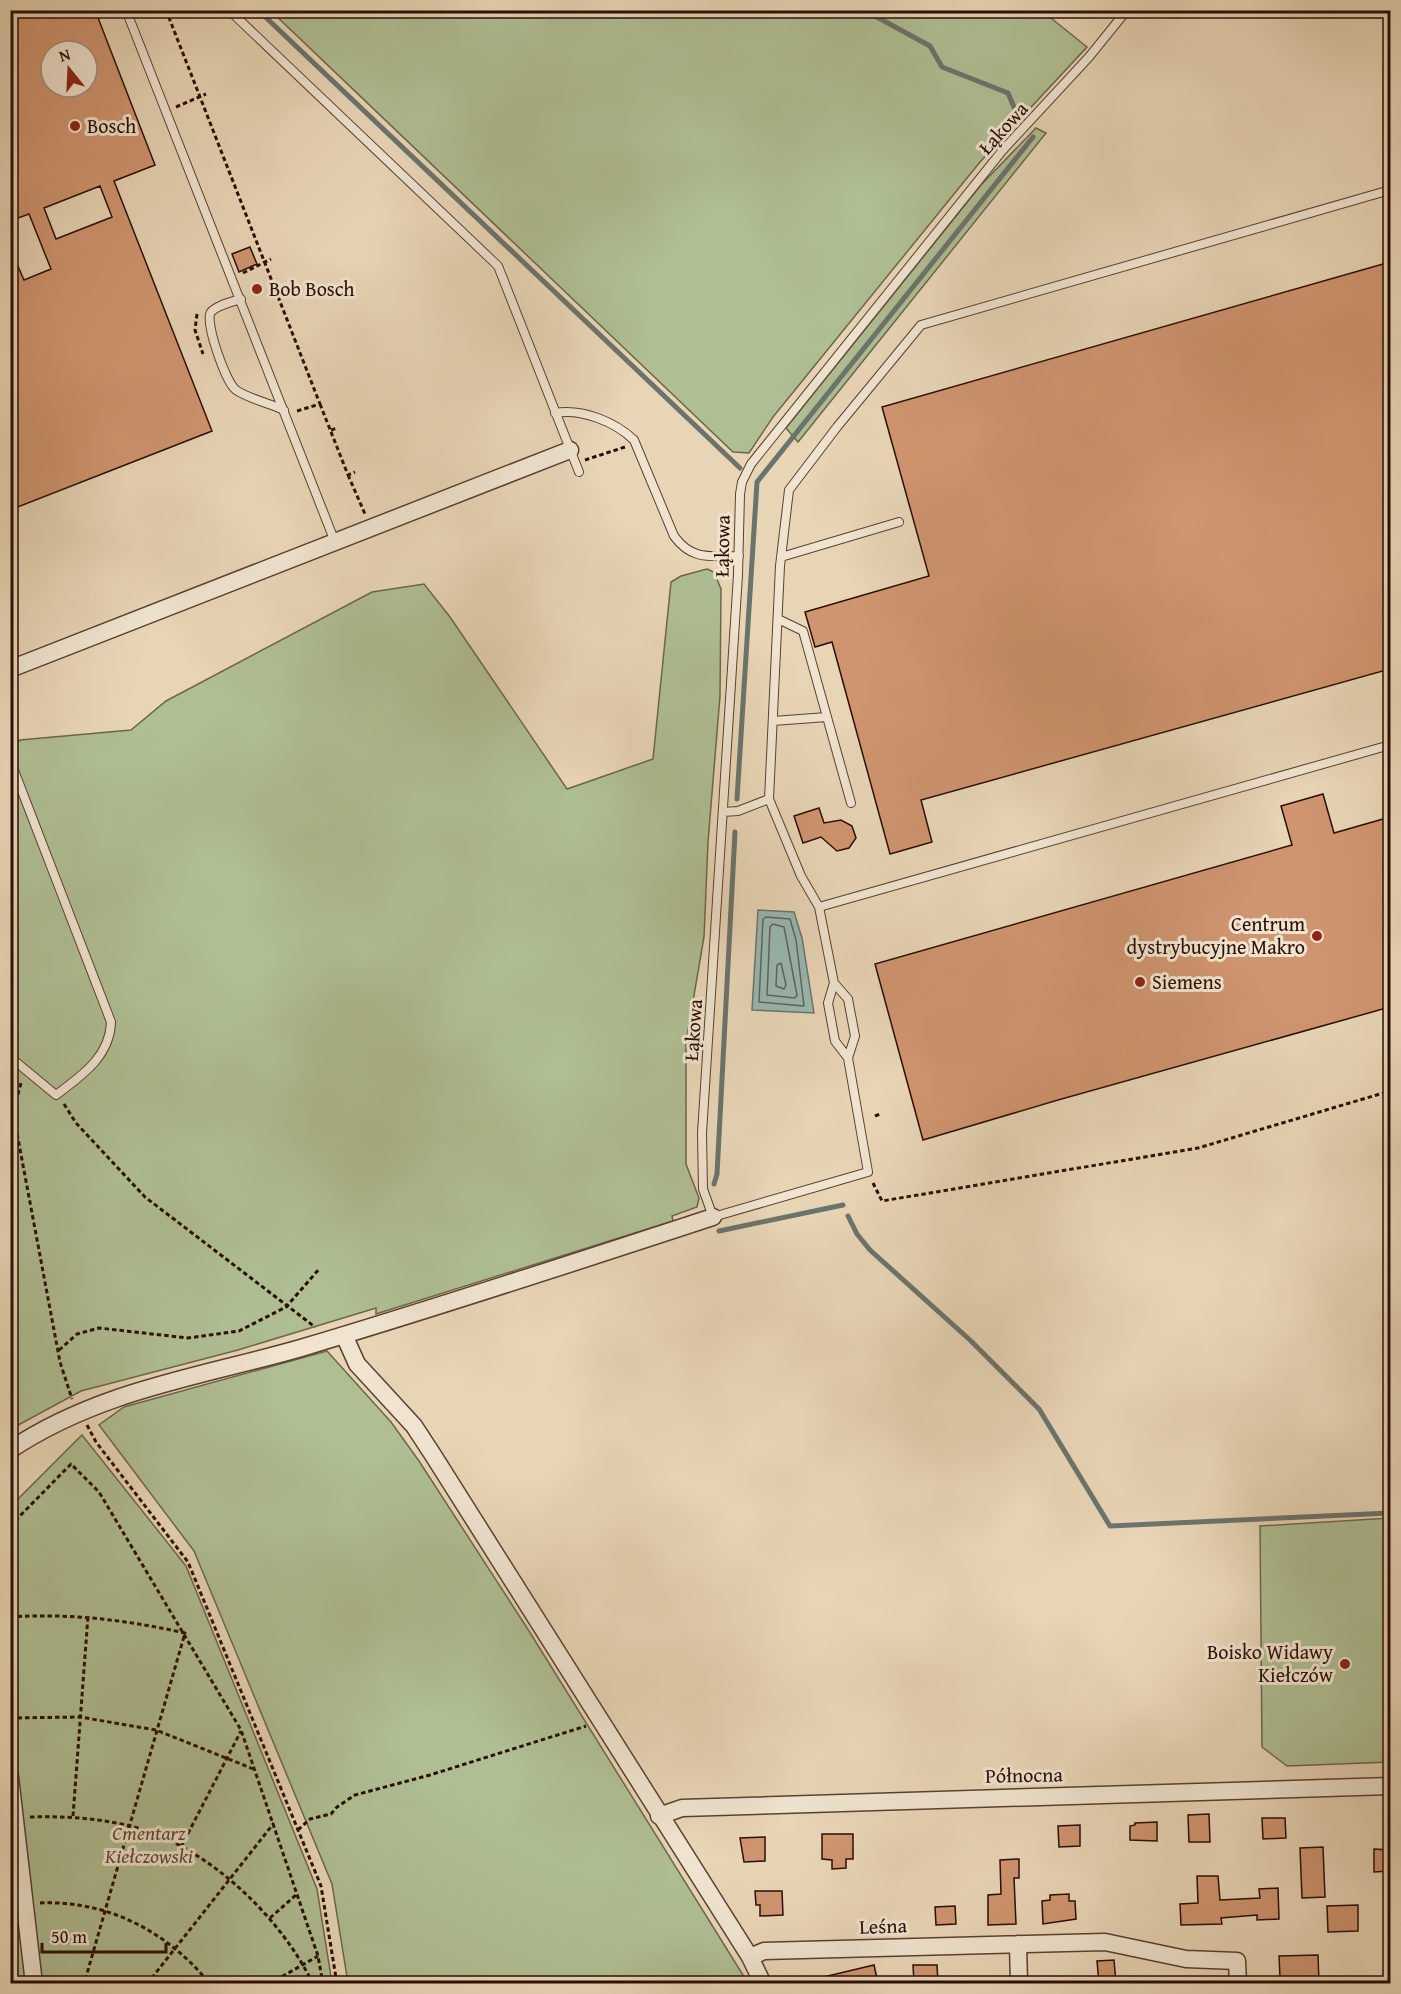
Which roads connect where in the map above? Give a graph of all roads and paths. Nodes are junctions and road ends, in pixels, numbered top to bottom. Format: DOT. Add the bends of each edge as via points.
graph roads {
  1 [pos="126,10"];
  2 [pos="166,10"];
  3 [pos="229,10"];
  4 [pos="1127,10"];
  5 [pos="190,50"];
  6 [pos="183,52"];
  7 [pos="206,94"];
  8 [pos="201,97"];
  9 [pos="166,111"];
  10 [pos="222,133"];
  11 [pos="216,136"];
  12 [pos="238,175"];
  13 [pos="232,178"];
  14 [pos="1390,190"];
  15 [pos="256,219"];
  16 [pos="249,221"];
  17 [pos="271,259"];
  18 [pos="266,264"];
  19 [pos="245,280"];
  20 [pos="241,299"];
  21 [pos="288,302"];
  22 [pos="282,304"];
  23 [pos="304,343"];
  24 [pos="298,345"];
  25 [pos="320,385"];
  26 [pos="314,387"];
  27 [pos="320,404"];
  28 [pos="284,410"];
  29 [pos="297,413"];
  30 [pos="555,413"];
  31 [pos="337,428"];
  32 [pos="330,430"];
  33 [pos="634,440"];
  34 [pos="572,455"];
  35 [pos="355,472"];
  36 [pos="579,472"];
  37 [pos="348,475"];
  38 [pos="899,522"];
  39 [pos="375,526"];
  40 [pos="335,542"];
  41 [pos="739,556"];
  42 [pos="781,557"];
  43 [pos="778,619"];
  44 [pos="10,669"];
  45 [pos="827,717"];
  46 [pos="773,721"];
  47 [pos="1390,745"];
  48 [pos="10,760"];
  49 [pos="769,799"];
  50 [pos="850,803"];
  51 [pos="723,812"];
  52 [pos="819,907"];
  53 [pos="834,983"];
  54 [pos="10,1057"];
  55 [pos="848,1058"];
  56 [pos="21,1065"];
  57 [pos="1390,1090"];
  58 [pos="56,1095"];
  59 [pos="880,1114"];
  60 [pos="875,1116"];
  61 [pos="867,1172"];
  62 [pos="713,1217"];
  63 [pos="320,1268"];
  64 [pos="286,1307"];
  65 [pos="303,1320"];
  66 [pos="344,1335"];
  67 [pos="59,1350"];
  68 [pos="78,1412"];
  69 [pos="10,1449"];
  70 [pos="10,1526"];
  71 [pos="88,1616"];
  72 [pos="10,1617"];
  73 [pos="185,1633"];
  74 [pos="80,1717"];
  75 [pos="10,1718"];
  76 [pos="600,1721"];
  77 [pos="156,1730"];
  78 [pos="241,1730"];
  79 [pos="227,1758"];
  80 [pos="256,1770"];
  81 [pos="10,1777"];
  82 [pos="1390,1786"];
  83 [pos="73,1816"];
  84 [pos="659,1816"];
  85 [pos="15,1817"];
  86 [pos="274,1823"];
  87 [pos="128,1826"];
  88 [pos="298,1830"];
  89 [pos="181,1846"];
  90 [pos="230,1878"];
  91 [pos="298,1893"];
  92 [pos="25,1904"];
  93 [pos="105,1910"];
  94 [pos="270,1918"];
  95 [pos="1018,1944"];
  96 [pos="176,1947"];
  97 [pos="318,1956"];
  98 [pos="750,1957"];
  99 [pos="304,1964"];
  100 [pos="34,1983"];
  101 [pos="84,1983"];
  102 [pos="147,1983"];
  103 [pos="210,1983"];
  104 [pos="269,1983"];
  105 [pos="313,1983"];
  106 [pos="323,1983"];
  107 [pos="337,1983"];
  108 [pos="764,1983"];
  109 [pos="1019,1983"];
  110 [pos="1238,1983"];
  1 -- 9 [label="lane"];
  2 -- 6 [label="path"];
  3 -- 30 [label="lane" via="498,266"];
  4 -- 41 [label="lane, Łąkowa" via="1002,151 750,464 740,494"];
  5 -- 6 [label="path"];
  6 -- 8 [label="path"];
  7 -- 8 [label="path"];
  8 -- 9 [label="path"];
  8 -- 11 [label="path"];
  9 -- 20 [label="lane"];
  10 -- 11 [label="path"];
  11 -- 13 [label="path"];
  12 -- 13 [label="path"];
  13 -- 16 [label="path"];
  14 -- 42 [label="lane" via="921,325 789,490"];
  15 -- 16 [label="path"];
  16 -- 18 [label="path"];
  17 -- 18 [label="path"];
  18 -- 19 [label="path" via="242,273"];
  18 -- 22 [label="path"];
  20 -- 28 [label="lane"];
  20 -- 28 [label="lane" via="215,308 207,323 226,374 236,390"];
  21 -- 22 [label="path"];
  22 -- 24 [label="path"];
  23 -- 24 [label="path"];
  24 -- 26 [label="path"];
  25 -- 26 [label="path"];
  26 -- 27 [label="path"];
  27 -- 29 [label="path"];
  27 -- 32 [label="path"];
  28 -- 40 [label="lane"];
  30 -- 33 [label="lane" via="579,411"];
  30 -- 34 [label="lane"];
  31 -- 32 [label="path"];
  32 -- 37 [label="path"];
  33 -- 34 [label="path" via="626,447"];
  33 -- 41 [label="lane" via="684,549 697,555"];
  34 -- 36 [label="lane"];
  34 -- 39 [label="street"];
  35 -- 37 [label="path"];
  37 -- 39 [label="path" via="367,519 372,517"];
  38 -- 42 [label="lane"];
  39 -- 40 [label="street"];
  40 -- 44 [label="street"];
  41 -- 51 [label="lane, Łąkowa"];
  42 -- 43 [label="lane"];
  43 -- 45 [label="lane" via="803,631"];
  43 -- 46 [label="lane"];
  45 -- 46 [label="lane"];
  45 -- 50 [label="lane"];
  46 -- 49 [label="lane"];
  47 -- 52 [label="lane"];
  48 -- 58 [label="lane" via="111,1022 107,1045 100,1057"];
  49 -- 51 [label="lane" via="738,812"];
  49 -- 52 [label="lane" via="801,876"];
  51 -- 62 [label="lane, Łąkowa" via="702,1160 704,1189"];
  52 -- 53 [label="lane"];
  53 -- 55 [label="lane" via="828,1003 835,1041"];
  53 -- 55 [label="lane" via="848,999 855,1036"];
  54 -- 56 [label="lane"];
  55 -- 61 [label="lane"];
  56 -- 58 [label="lane"];
  56 -- 67 [label="path" via="21,1088 13,1112"];
  57 -- 61 [label="path" via="1198,1148 882,1201"];
  58 -- 64 [label="path" via="76,1123 145,1197"];
  59 -- 60 [label="path"];
  61 -- 62 [label="lane"];
  62 -- 66 [label="street"];
  63 -- 64 [label="path"];
  64 -- 65 [label="path"];
  64 -- 67 [label="path" via="239,1330 188,1338 99,1328 77,1334"];
  66 -- 68 [label="street" via="136,1391"];
  66 -- 76 [label="street" via="357,1364 414,1426"];
  67 -- 68 [label="path" via="66,1384"];
  68 -- 69 [label="street"];
  68 -- 88 [label="path" via="96,1442 188,1562"];
  70 -- 73 [label="path" via="70,1464 99,1492"];
  71 -- 72 [label="path"];
  71 -- 73 [label="path"];
  71 -- 74 [label="path"];
  73 -- 77 [label="path"];
  73 -- 78 [label="path"];
  74 -- 75 [label="path"];
  74 -- 77 [label="path"];
  74 -- 83 [label="path"];
  76 -- 84 [label="street"];
  76 -- 88 [label="path" via="355,1795 331,1814 310,1819"];
  77 -- 79 [label="path"];
  77 -- 87 [label="path"];
  78 -- 79 [label="path"];
  78 -- 80 [label="path"];
  79 -- 80 [label="path"];
  79 -- 89 [label="path"];
  80 -- 86 [label="path"];
  81 -- 85 [label="street"];
  82 -- 84 [label="street, Północna" via="682,1808"];
  83 -- 85 [label="path"];
  83 -- 87 [label="path"];
  84 -- 98 [label="street"];
  85 -- 92 [label="street"];
  86 -- 90 [label="path"];
  86 -- 91 [label="path"];
  87 -- 89 [label="path"];
  87 -- 93 [label="path"];
  88 -- 107 [label="path" via="321,1886"];
  89 -- 90 [label="path"];
  90 -- 94 [label="path"];
  90 -- 96 [label="path"];
  91 -- 94 [label="path"];
  91 -- 97 [label="path"];
  92 -- 93 [label="path" via="57,1902"];
  92 -- 100 [label="street"];
  93 -- 96 [label="path" via="137,1923"];
  93 -- 101 [label="path"];
  94 -- 99 [label="path"];
  95 -- 98 [label="street, Leśna" via="764,1951"];
  95 -- 109 [label="street"];
  95 -- 110 [label="street, Leśna" via="1106,1942 1186,1959 1237,1960"];
  96 -- 102 [label="path"];
  96 -- 103 [label="path"];
  97 -- 99 [label="path"];
  97 -- 106 [label="path"];
  98 -- 108 [label="street"];
  99 -- 104 [label="path"];
  99 -- 105 [label="path"];
}
